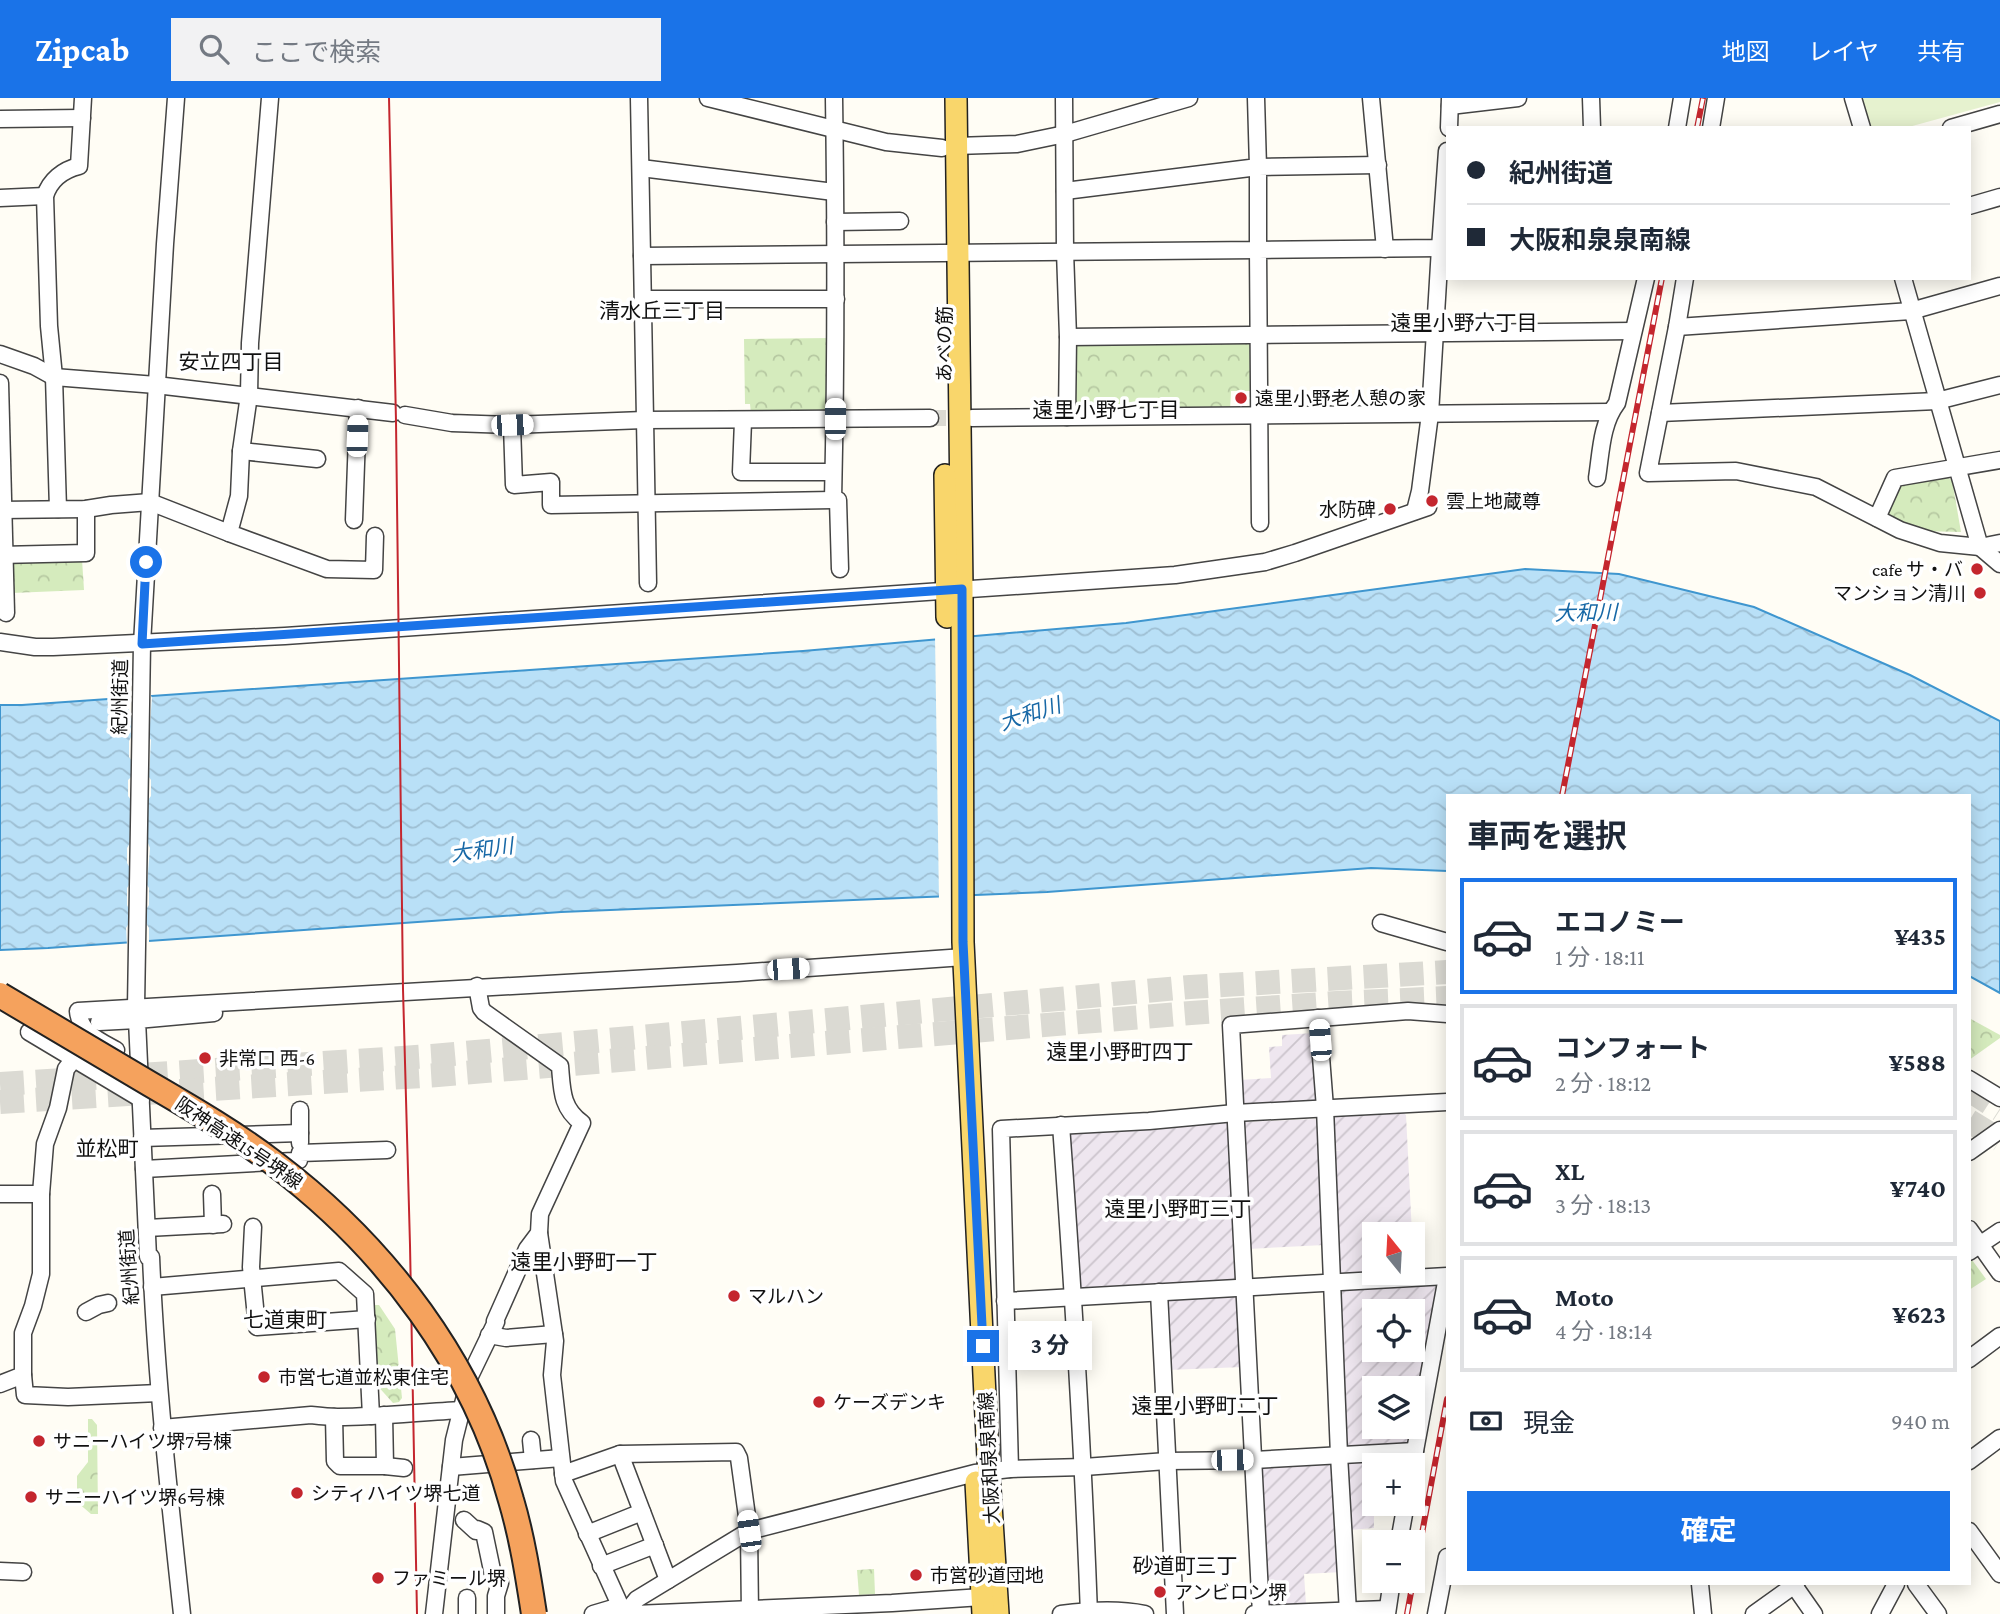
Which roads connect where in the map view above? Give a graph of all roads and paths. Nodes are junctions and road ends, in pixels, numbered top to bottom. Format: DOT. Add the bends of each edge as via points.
graph roads {
  1 [pos="83,98"];
  2 [pos="176,98"];
  3 [pos="270,98"];
  4 [pos="639,98"];
  5 [pos="708,98"];
  6 [pos="834,98"];
  7 [pos="942,98"];
  8 [pos="956,98"];
  9 [pos="1064,98"];
  10 [pos="1189,98"];
  11 [pos="1256,98"];
  12 [pos="1371,98"];
  13 [pos="1518,98"];
  14 [pos="1591,98"];
  15 [pos="1682,98"];
  16 [pos="1716,98"];
  17 [pos="1853,98"];
  18 [pos="1450,102"];
  19 [pos="2000,114"];
  20 [pos="82,118"];
  21 [pos="0,119"];
  22 [pos="1449,126"];
  23 [pos="1592,126"];
  24 [pos="1677,126"];
  25 [pos="1711,126"];
  26 [pos="1861,126"];
  27 [pos="1958,126"];
  28 [pos="834,130"];
  29 [pos="1065,134"];
  30 [pos="949,147"];
  31 [pos="1378,165"];
  32 [pos="1258,167"];
  33 [pos="641,168"];
  34 [pos="1446,183"];
  35 [pos="1065,191"];
  36 [pos="834,192"];
  37 [pos="45,196"];
  38 [pos="2000,197"];
  39 [pos="0,198"];
  40 [pos="1971,205"];
  41 [pos="900,221"];
  42 [pos="835,222"];
  43 [pos="1444,248"];
  44 [pos="1385,249"];
  45 [pos="1258,250"];
  46 [pos="1065,251"];
  47 [pos="951,252"];
  48 [pos="836,253"];
  49 [pos="642,256"];
  50 [pos="1646,280"];
  51 [pos="1685,280"];
  52 [pos="1903,280"];
  53 [pos="2000,286"];
  54 [pos="643,299"];
  55 [pos="836,299"];
  56 [pos="1911,311"];
  57 [pos="1677,327"];
  58 [pos="1633,331"];
  59 [pos="1259,334"];
  60 [pos="1435,334"];
  61 [pos="1068,337"];
  62 [pos="0,354"];
  63 [pos="54,377"];
  64 [pos="0,383"];
  65 [pos="156,385"];
  66 [pos="2000,385"];
  67 [pos="249,395"];
  68 [pos="1937,401"];
  69 [pos="358,408"];
  70 [pos="1610,412"];
  71 [pos="1660,413"];
  72 [pos="1430,414"];
  73 [pos="1259,416"];
  74 [pos="1066,417"];
  75 [pos="930,418"];
  76 [pos="972,418"];
  77 [pos="835,419"];
  78 [pos="644,420"];
  79 [pos="743,421"];
  80 [pos="512,425"];
  81 [pos="1,433"];
  82 [pos="241,451"];
  83 [pos="317,459"];
  84 [pos="2000,460"];
  85 [pos="1956,467"];
  86 [pos="833,472"];
  87 [pos="1597,478"];
  88 [pos="833,500"];
  89 [pos="646,504"];
  90 [pos="149,507"];
  91 [pos="58,509"];
  92 [pos="86,509"];
  93 [pos="2,510"];
  94 [pos="1877,518"];
  95 [pos="354,520"];
  96 [pos="1260,523"];
  97 [pos="229,533"];
  98 [pos="375,536"];
  99 [pos="2000,543"];
  100 [pos="1980,547"];
  101 [pos="3,555"];
  102 [pos="2000,564"];
  103 [pos="840,569"];
  104 [pos="648,583"];
  105 [pos="954,597"];
  106 [pos="6,613"];
  107 [pos="0,642"];
  108 [pos="141,648"];
  109 [pos="1381,923"];
  110 [pos="1446,942"];
  111 [pos="953,951"];
  112 [pos="477,986"];
  113 [pos="0,995"];
  114 [pos="136,1008"];
  115 [pos="0,1013"];
  116 [pos="1446,1014"];
  117 [pos="1318,1018"];
  118 [pos="99,1022"];
  119 [pos="29,1032"];
  120 [pos="105,1044"];
  121 [pos="73,1060"];
  122 [pos="139,1064"];
  123 [pos="1971,1080"];
  124 [pos="2000,1098"];
  125 [pos="141,1099"];
  126 [pos="1446,1102"];
  127 [pos="1325,1108"];
  128 [pos="300,1111"];
  129 [pos="1235,1113"];
  130 [pos="1061,1125"];
  131 [pos="2000,1130"];
  132 [pos="300,1133"];
  133 [pos="142,1138"];
  134 [pos="387,1150"];
  135 [pos="1971,1151"];
  136 [pos="300,1153"];
  137 [pos="144,1168"];
  138 [pos="0,1194"];
  139 [pos="41,1194"];
  140 [pos="212,1194"];
  141 [pos="253,1227"];
  142 [pos="146,1228"];
  143 [pos="2000,1231"];
  144 [pos="539,1233"];
  145 [pos="1974,1248"];
  146 [pos="2000,1273"];
  147 [pos="1446,1276"];
  148 [pos="252,1278"];
  149 [pos="1446,1282"];
  150 [pos="1332,1283"];
  151 [pos="152,1287"];
  152 [pos="1245,1287"];
  153 [pos="1159,1292"];
  154 [pos="1074,1297"];
  155 [pos="1005,1301"];
  156 [pos="108,1303"];
  157 [pos="86,1312"];
  158 [pos="367,1319"];
  159 [pos="554,1334"];
  160 [pos="489,1335"];
  161 [pos="2000,1336"];
  162 [pos="1971,1358"];
  163 [pos="23,1375"];
  164 [pos="0,1384"];
  165 [pos="159,1393"];
  166 [pos="462,1410"];
  167 [pos="377,1416"];
  168 [pos="334,1417"];
  169 [pos="162,1428"];
  170 [pos="2000,1438"];
  171 [pos="531,1440"];
  172 [pos="1415,1453"];
  173 [pos="620,1454"];
  174 [pos="1339,1455"];
  175 [pos="1362,1456"];
  176 [pos="533,1460"];
  177 [pos="1254,1460"];
  178 [pos="1971,1460"];
  179 [pos="1167,1461"];
  180 [pos="385,1466"];
  181 [pos="562,1466"];
  182 [pos="451,1467"];
  183 [pos="1084,1467"];
  184 [pos="404,1468"];
  185 [pos="992,1471"];
  186 [pos="642,1512"];
  187 [pos="464,1520"];
  188 [pos="749,1531"];
  189 [pos="587,1534"];
  190 [pos="1971,1534"];
  191 [pos="655,1545"];
  192 [pos="1446,1562"];
  193 [pos="601,1566"];
  194 [pos="0,1571"];
  195 [pos="23,1572"];
  196 [pos="2000,1574"];
  197 [pos="668,1580"];
  198 [pos="1700,1585"];
  199 [pos="1793,1585"];
  200 [pos="1795,1585"];
  201 [pos="1895,1585"];
  202 [pos="1917,1585"];
  203 [pos="1390,1593"];
  204 [pos="982,1605"];
  205 [pos="893,1609"];
  206 [pos="623,1611"];
  207 [pos="750,1612"];
  208 [pos="1089,1612"];
  209 [pos="1348,1612"];
  210 [pos="1387,1612"];
  211 [pos="181,1614"];
  212 [pos="434,1614"];
  213 [pos="496,1614"];
  214 [pos="517,1614"];
  215 [pos="534,1614"];
  216 [pos="593,1614"];
  217 [pos="635,1614"];
  218 [pos="998,1614"];
  219 [pos="1061,1614"];
  220 [pos="1145,1614"];
  221 [pos="1175,1614"];
  222 [pos="1254,1614"];
  223 [pos="1261,1614"];
  224 [pos="1436,1614"];
  225 [pos="1703,1614"];
  226 [pos="1754,1614"];
  227 [pos="1814,1614"];
  228 [pos="1880,1614"];
  229 [pos="1938,1614"];
  1 -- 20 [label="street"];
  2 -- 65 [label="street, 紀州街道"];
  3 -- 67 [label="street"];
  4 -- 33 [label="street"];
  5 -- 28 [label="street"];
  6 -- 28 [label="street"];
  7 -- 30 [label="main road, あべの筋"];
  8 -- 30 [label="main road, あべの筋"];
  9 -- 29 [label="street"];
  10 -- 29 [label="street"];
  11 -- 32 [label="street"];
  12 -- 31 [label="street"];
  13 -- 18 [label="street"];
  14 -- 23 [label="street"];
  15 -- 24 [label="street"];
  16 -- 25 [label="street"];
  17 -- 26 [label="street"];
  18 -- 22 [label="street"];
  19 -- 27 [label="street"];
  20 -- 21 [label="street"];
  20 -- 37 [label="street" via="79,166 66,170"];
  28 -- 30 [label="street" via="886,142"];
  28 -- 36 [label="street"];
  29 -- 30 [label="street" via="1017,144"];
  29 -- 35 [label="street"];
  30 -- 47 [label="main road, あべの筋"];
  31 -- 32 [label="street"];
  31 -- 44 [label="street"];
  32 -- 35 [label="street"];
  32 -- 45 [label="street"];
  33 -- 36 [label="street"];
  33 -- 49 [label="street"];
  34 -- 43 [label="street"];
  35 -- 46 [label="street"];
  36 -- 42 [label="street"];
  37 -- 39 [label="street"];
  37 -- 63 [label="street"];
  38 -- 40 [label="street"];
  41 -- 42 [label="street"];
  42 -- 48 [label="street"];
  43 -- 44 [label="street"];
  43 -- 60 [label="street"];
  44 -- 45 [label="street"];
  45 -- 46 [label="street"];
  45 -- 59 [label="street"];
  46 -- 47 [label="street"];
  46 -- 61 [label="street"];
  47 -- 48 [label="street"];
  47 -- 105 [label="main road, あべの筋"];
  48 -- 49 [label="street"];
  48 -- 55 [label="street"];
  49 -- 54 [label="street"];
  50 -- 58 [label="street"];
  51 -- 57 [label="street"];
  52 -- 56 [label="street"];
  53 -- 56 [label="street"];
  54 -- 55 [label="street"];
  54 -- 78 [label="street"];
  55 -- 77 [label="street"];
  56 -- 57 [label="street"];
  56 -- 68 [label="street"];
  57 -- 71 [label="street"];
  58 -- 60 [label="street"];
  58 -- 70 [label="street" via="1617,403"];
  59 -- 60 [label="street"];
  59 -- 61 [label="street"];
  59 -- 73 [label="street"];
  60 -- 72 [label="street"];
  61 -- 74 [label="street"];
  62 -- 63 [label="street"];
  63 -- 65 [label="street"];
  63 -- 91 [label="street"];
  64 -- 81 [label="street"];
  65 -- 67 [label="street"];
  65 -- 90 [label="street, 紀州街道"];
  66 -- 68 [label="street"];
  67 -- 69 [label="street"];
  67 -- 82 [label="street"];
  68 -- 71 [label="street"];
  68 -- 85 [label="street"];
  69 -- 80 [label="street" via="452,423"];
  69 -- 95 [label="street"];
  70 -- 72 [label="street"];
  70 -- 87 [label="street"];
  71 -- 94 [label="street" via="1648,473 1736,471 1816,487"];
  72 -- 73 [label="street"];
  72 -- 105 [label="street" via="1421,509 1265,562"];
  73 -- 74 [label="street"];
  73 -- 96 [label="street"];
  74 -- 76 [label="street"];
  75 -- 77 [label="street"];
  77 -- 79 [label="street"];
  77 -- 86 [label="street"];
  78 -- 79 [label="street"];
  78 -- 80 [label="street"];
  78 -- 89 [label="street"];
  79 -- 86 [label="street" via="741,472"];
  80 -- 89 [label="street" via="514,485 551,482 551,505"];
  81 -- 93 [label="street"];
  82 -- 83 [label="street"];
  82 -- 97 [label="street" via="239,496"];
  84 -- 85 [label="street"];
  85 -- 94 [label="street" via="1895,478"];
  85 -- 100 [label="street"];
  86 -- 88 [label="street"];
  88 -- 89 [label="street"];
  88 -- 103 [label="street" via="838,500"];
  89 -- 104 [label="street"];
  90 -- 92 [label="street"];
  90 -- 97 [label="street"];
  90 -- 108 [label="street, 紀州街道"];
  91 -- 92 [label="street"];
  91 -- 93 [label="street"];
  92 -- 101 [label="street" via="86,553"];
  93 -- 101 [label="street"];
  94 -- 100 [label="street" via="1940,543"];
  97 -- 98 [label="street" via="327,569 374,570"];
  99 -- 100 [label="street"];
  100 -- 102 [label="street"];
  101 -- 106 [label="street"];
  105 -- 108 [label="street"];
  105 -- 111 [label="main road, 大阪和泉泉南線"];
  107 -- 108 [label="street" via="35,647"];
  108 -- 114 [label="street, 紀州街道"];
  109 -- 110 [label="street"];
  111 -- 112 [label="street" via="737,973"];
  111 -- 185 [label="main road, 大阪和泉泉南線"];
  112 -- 114 [label="street"];
  112 -- 144 [label="street" via="484,1012 560,1062 564,1102 582,1123 540,1214"];
  113 -- 215 [label="highway, 阪神高速15号堺線, bridge" via="264,1156 365,1242 441,1341 482,1419 511,1498"];
  114 -- 118 [label="street"];
  114 -- 120 [label="street" via="78,1011 83,1029"];
  114 -- 122 [label="street, 紀州街道"];
  115 -- 214 [label="highway, 阪神高速15号堺線" via="236,1155 293,1198 358,1260 427,1351 467,1425 498,1513"];
  116 -- 117 [label="street" via="1408,1011"];
  117 -- 127 [label="street"];
  117 -- 129 [label="street" via="1231,1025"];
  119 -- 121 [label="street"];
  120 -- 121 [label="street"];
  120 -- 122 [label="street"];
  121 -- 125 [label="street"];
  121 -- 139 [label="street" via="66,1069 45,1144"];
  122 -- 125 [label="street, 紀州街道"];
  123 -- 124 [label="street"];
  125 -- 133 [label="street, 紀州街道"];
  126 -- 127 [label="street"];
  127 -- 129 [label="street"];
  127 -- 150 [label="street"];
  128 -- 132 [label="street"];
  129 -- 130 [label="street"];
  129 -- 152 [label="street"];
  130 -- 154 [label="street"];
  130 -- 155 [label="street" via="1001,1129"];
  131 -- 135 [label="street"];
  132 -- 133 [label="street"];
  132 -- 136 [label="street"];
  133 -- 137 [label="street, 紀州街道"];
  134 -- 136 [label="street"];
  136 -- 137 [label="street" via="299,1160 293,1161"];
  137 -- 142 [label="street, 紀州街道"];
  138 -- 139 [label="street"];
  139 -- 163 [label="street" via="41,1274 23,1333"];
  140 -- 142 [label="street" via="218,1224"];
  141 -- 148 [label="street"];
  142 -- 151 [label="street, 紀州街道"];
  143 -- 145 [label="street"];
  144 -- 159 [label="street"];
  144 -- 160 [label="street" via="527,1249"];
  145 -- 146 [label="street"];
  147 -- 150 [label="street"];
  148 -- 151 [label="street"];
  148 -- 158 [label="street" via="339,1271 365,1294"];
  148 -- 158 [label="street" via="257,1327"];
  149 -- 172 [label="street"];
  150 -- 152 [label="street"];
  150 -- 174 [label="street"];
  151 -- 165 [label="street, 紀州街道"];
  152 -- 153 [label="street"];
  152 -- 177 [label="street"];
  153 -- 154 [label="street"];
  153 -- 179 [label="street"];
  154 -- 155 [label="street"];
  154 -- 183 [label="street"];
  155 -- 185 [label="street"];
  156 -- 157 [label="street"];
  158 -- 167 [label="street"];
  159 -- 160 [label="street"];
  159 -- 181 [label="street" via="552,1375"];
  160 -- 166 [label="street" via="470,1376"];
  161 -- 162 [label="street"];
  163 -- 164 [label="street"];
  163 -- 165 [label="street" via="25,1395"];
  165 -- 169 [label="street, 紀州街道"];
  166 -- 167 [label="street"];
  166 -- 182 [label="street"];
  167 -- 168 [label="street"];
  167 -- 180 [label="street"];
  168 -- 169 [label="street"];
  168 -- 180 [label="street" via="335,1461 340,1466"];
  169 -- 211 [label="street, 紀州街道"];
  170 -- 178 [label="street"];
  171 -- 176 [label="street"];
  173 -- 181 [label="street"];
  173 -- 186 [label="street"];
  173 -- 188 [label="street" via="736,1452"];
  174 -- 175 [label="street"];
  174 -- 177 [label="street"];
  174 -- 209 [label="street"];
  176 -- 181 [label="street"];
  176 -- 182 [label="street"];
  177 -- 179 [label="street"];
  177 -- 223 [label="street"];
  179 -- 183 [label="street"];
  179 -- 221 [label="street"];
  180 -- 184 [label="street"];
  181 -- 189 [label="street"];
  182 -- 212 [label="street"];
  183 -- 185 [label="street"];
  183 -- 208 [label="street"];
  185 -- 188 [label="street"];
  185 -- 204 [label="main road, 大阪和泉泉南線"];
  185 -- 218 [label="main road, 大阪和泉泉南線"];
  186 -- 189 [label="street"];
  186 -- 191 [label="street"];
  187 -- 213 [label="street" via="484,1532 499,1583"];
  188 -- 197 [label="street"];
  188 -- 207 [label="street"];
  189 -- 193 [label="street"];
  190 -- 196 [label="street"];
  191 -- 193 [label="street"];
  191 -- 197 [label="street"];
  192 -- 224 [label="street"];
  193 -- 206 [label="street"];
  194 -- 195 [label="street"];
  197 -- 206 [label="street"];
  198 -- 225 [label="street"];
  199 -- 226 [label="street"];
  200 -- 227 [label="street"];
  201 -- 228 [label="street"];
  202 -- 229 [label="street"];
  203 -- 210 [label="street"];
  204 -- 205 [label="street"];
  205 -- 207 [label="street"];
  206 -- 216 [label="street"];
  207 -- 217 [label="street"];
  208 -- 219 [label="street"];
  208 -- 220 [label="street"];
  209 -- 210 [label="street"];
  209 -- 223 [label="street"];
  222 -- 223 [label="street"];
}
